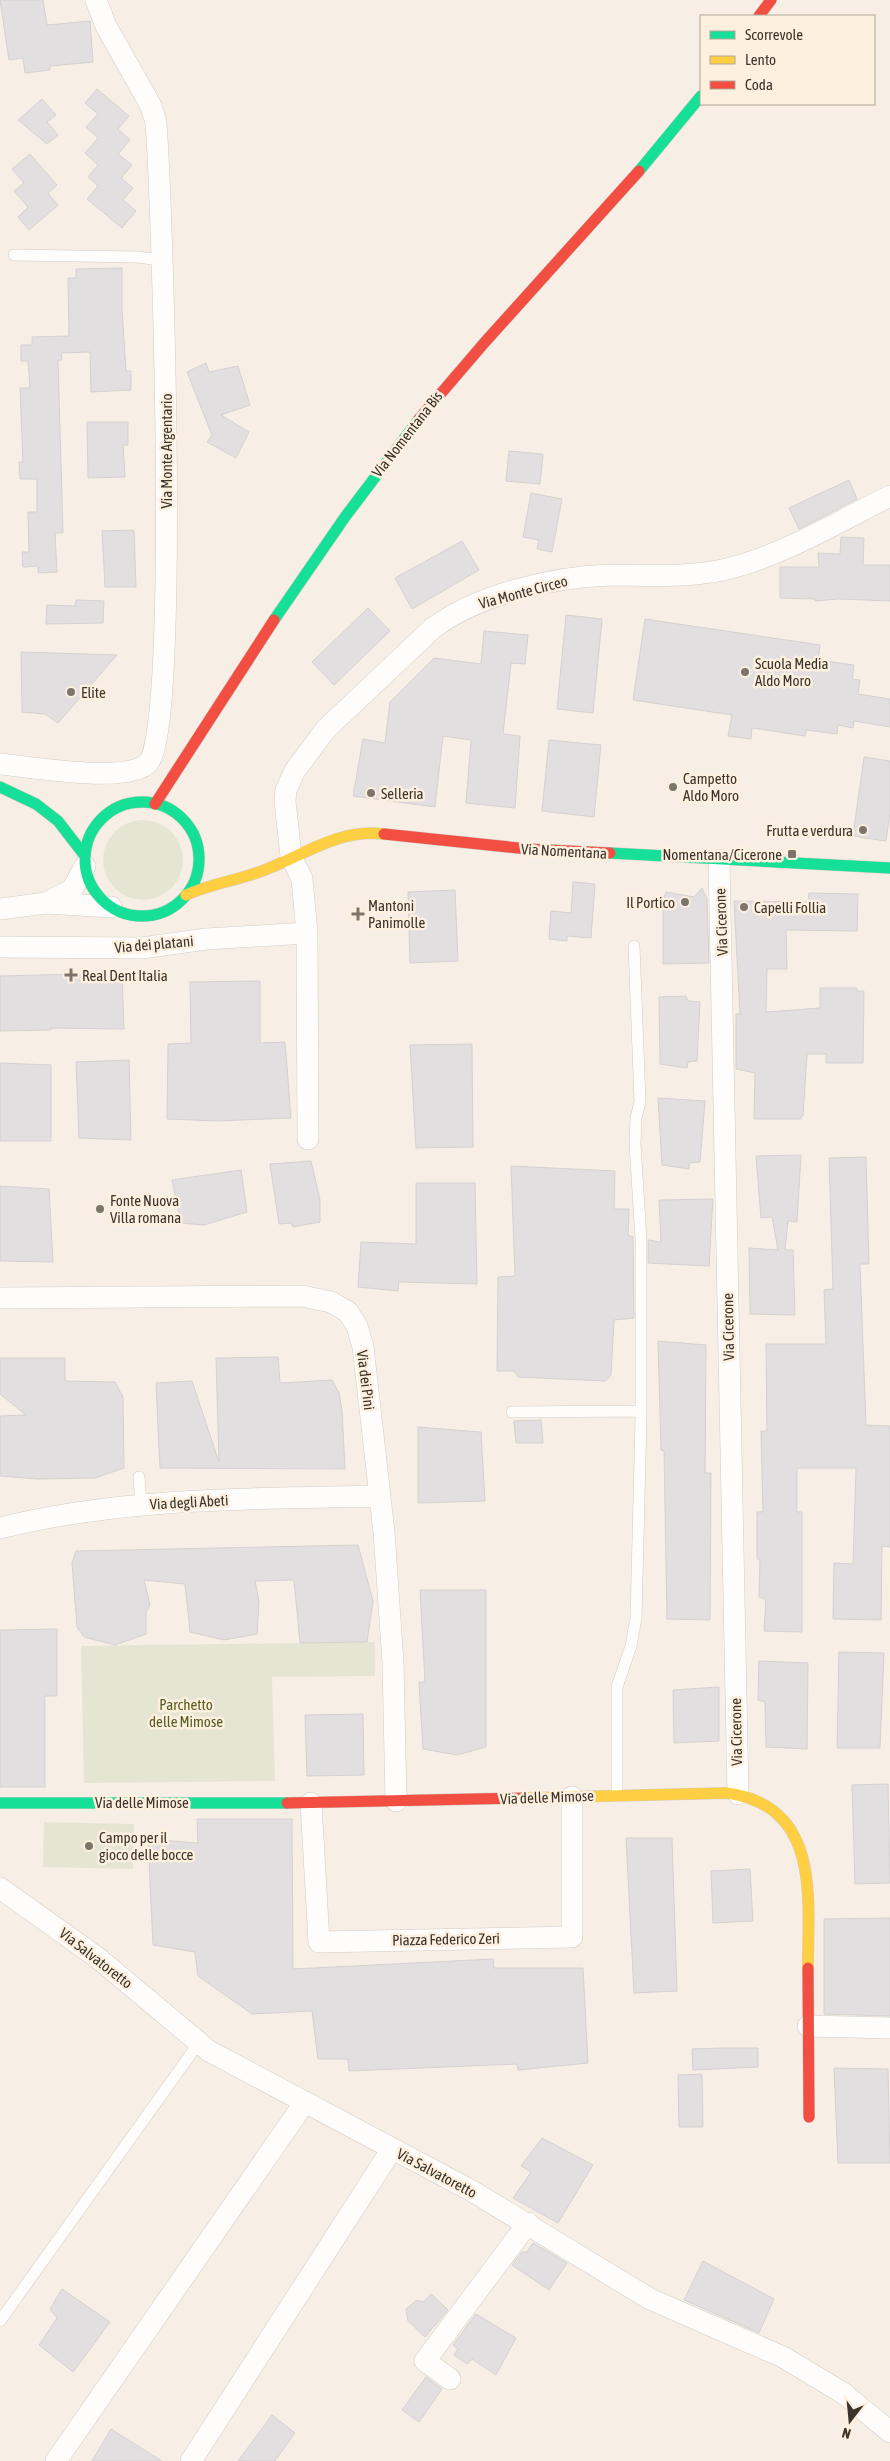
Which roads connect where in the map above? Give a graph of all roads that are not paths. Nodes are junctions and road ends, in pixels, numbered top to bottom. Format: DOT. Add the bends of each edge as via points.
graph roads {
  1 [pos="96,0"];
  2 [pos="771,0"];
  3 [pos="760,15"];
  4 [pos="700,97"];
  5 [pos="14,255"];
  6 [pos="161,260"];
  7 [pos="890,496"];
  8 [pos="0,764"];
  9 [pos="0,787"];
  10 [pos="36,804"];
  11 [pos="155,804"];
  12 [pos="62,811"];
  13 [pos="110,812"];
  14 [pos="89,816"];
  15 [pos="198,848"];
  16 [pos="292,856"];
  17 [pos="720,860"];
  18 [pos="85,861"];
  19 [pos="212,861"];
  20 [pos="224,868"];
  21 [pos="890,868"];
  22 [pos="246,876"];
  23 [pos="186,895"];
  24 [pos="46,904"];
  25 [pos="111,907"];
  26 [pos="0,909"];
  27 [pos="307,933"];
  28 [pos="634,946"];
  29 [pos="0,947"];
  30 [pos="308,1139"];
  31 [pos="0,1298"];
  32 [pos="640,1411"];
  33 [pos="512,1412"];
  34 [pos="139,1478"];
  35 [pos="380,1496"];
  36 [pos="141,1505"];
  37 [pos="0,1528"];
  38 [pos="738,1794"];
  39 [pos="617,1796"];
  40 [pos="572,1797"];
  41 [pos="396,1801"];
  42 [pos="0,1803"];
  43 [pos="312,1803"];
  44 [pos="0,1888"];
  45 [pos="808,2026"];
  46 [pos="890,2028"];
  47 [pos="198,2044"];
  48 [pos="305,2102"];
  49 [pos="809,2117"];
  50 [pos="392,2149"];
  51 [pos="528,2223"];
  52 [pos="0,2321"];
  53 [pos="450,2379"];
  54 [pos="890,2432"];
  55 [pos="56,2461"];
  56 [pos="191,2461"];
  1 -- 6 [label="street, Via Monte Argentario" via="106,26 155,116"];
  2 -- 3 [label="street"];
  4 -- 11 [label="street, Via Nomentana Bis" via="656,152 445,387 383,464 289,597"];
  5 -- 6 [label="lane"];
  6 -- 8 [label="street, Via Monte Argentario" via="167,439 166,571 164,666 154,753 140,768 120,773"];
  7 -- 16 [label="street, Via Monte Circeo" via="770,554 727,569 681,575 563,580 498,596 450,616 424,635 334,721 294,772 285,796"];
  9 -- 10 [label="street"];
  10 -- 12 [label="street"];
  10 -- 18 [label="street" via="58,821"];
  11 -- 13 [label="street" via="125,805"];
  11 -- 15 [label="street" via="183,820"];
  13 -- 14 [label="street"];
  13 -- 18 [label="street" via="88,839"];
  15 -- 19 [label="street"];
  15 -- 23 [label="street" via="195,881"];
  16 -- 17 [label="street, Via Nomentana" via="336,838 373,833 528,849"];
  16 -- 22 [label="street, Via Nomentana" via="271,868"];
  16 -- 27 [label="street" via="302,879"];
  17 -- 21 [label="street, Via Nomentana"];
  17 -- 38 [label="street, Via Cicerone"];
  18 -- 24 [label="street" via="72,890"];
  18 -- 25 [label="street" via="89,882"];
  20 -- 22 [label="street"];
  22 -- 23 [label="street, Via Nomentana"];
  23 -- 25 [label="street" via="164,912 151,916 137,916"];
  24 -- 25 [label="street"];
  24 -- 26 [label="street"];
  27 -- 29 [label="street, Via dei platani" via="213,939 142,948"];
  27 -- 30 [label="street"];
  28 -- 32 [label="lane" via="640,1102 635,1144 641,1239"];
  31 -- 35 [label="street, Via dei Pini" via="289,1296 312,1297 340,1306 353,1318 361,1336"];
  32 -- 33 [label="lane"];
  32 -- 39 [label="lane" via="636,1618 632,1646 617,1686"];
  34 -- 36 [label="lane"];
  35 -- 36 [label="street, Via degli Abeti" via="202,1500"];
  35 -- 41 [label="street, Via dei Pini" via="393,1663"];
  36 -- 37 [label="street, Via degli Abeti"];
  38 -- 39 [label="street, Via delle Mimose"];
  38 -- 45 [label="street, Via delle Mimose" via="774,1811 790,1827 801,1849 808,1901"];
  39 -- 40 [label="street, Via delle Mimose"];
  40 -- 41 [label="street, Via delle Mimose"];
  40 -- 43 [label="street, Piazza Federico Zeri" via="572,1937 319,1942"];
  41 -- 43 [label="street, Via delle Mimose"];
  42 -- 43 [label="street, Via delle Mimose"];
  44 -- 47 [label="street, Via Salvatoretto" via="98,1958"];
  45 -- 46 [label="street"];
  45 -- 49 [label="street, Via delle Mimose"];
  47 -- 48 [label="street, Via Salvatoretto"];
  47 -- 52 [label="lane"];
  48 -- 50 [label="street, Via Salvatoretto"];
  48 -- 55 [label="street"];
  50 -- 51 [label="street, Via Salvatoretto"];
  50 -- 56 [label="street"];
  51 -- 53 [label="street" via="425,2361"];
  51 -- 54 [label="street, Via Salvatoretto" via="650,2299 783,2357 843,2393"];
}
